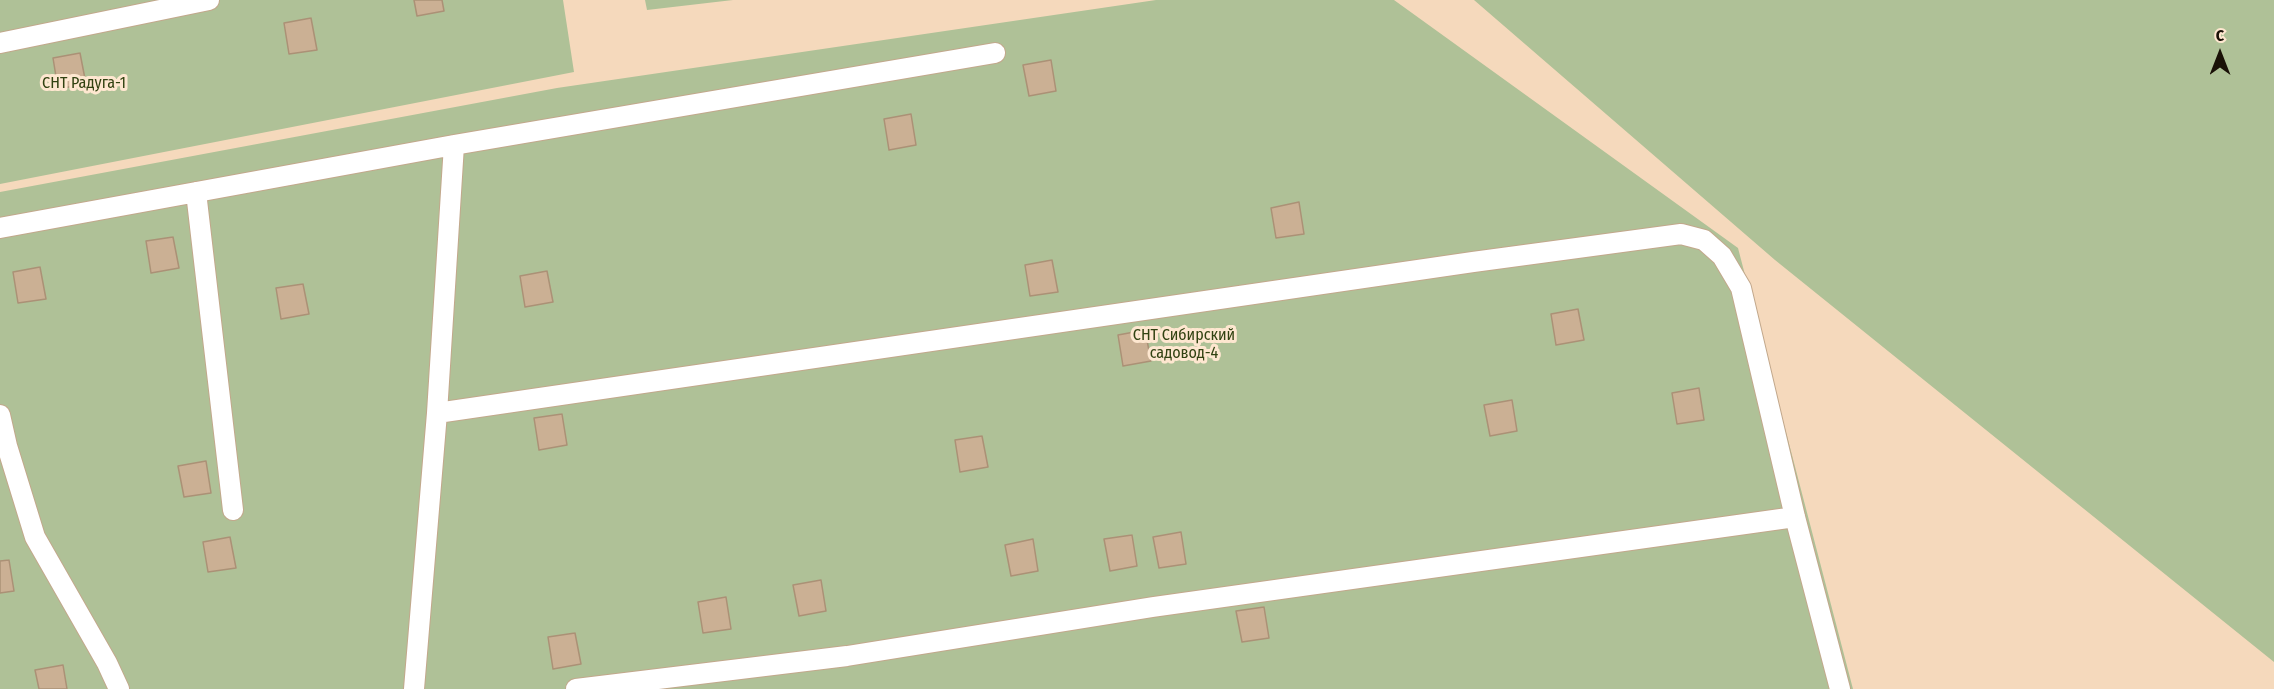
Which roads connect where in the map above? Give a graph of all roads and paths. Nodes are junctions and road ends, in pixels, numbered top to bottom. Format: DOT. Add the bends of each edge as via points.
graph roads {
  1 [pos="209,0"];
  2 [pos="0,43"];
  3 [pos="995,53"];
  4 [pos="454,145"];
  5 [pos="196,192"];
  6 [pos="0,228"];
  7 [pos="437,413"];
  8 [pos="0,415"];
  9 [pos="233,510"];
  10 [pos="1795,517"];
  11 [pos="119,689"];
  12 [pos="414,689"];
  13 [pos="576,689"];
  14 [pos="1840,689"];
  1 -- 2 [label="lane"];
  3 -- 4 [label="lane"];
  4 -- 5 [label="lane"];
  4 -- 7 [label="lane"];
  5 -- 6 [label="lane"];
  5 -- 9 [label="lane"];
  7 -- 10 [label="lane" via="1681,234 1704,240 1722,256 1741,288"];
  7 -- 12 [label="lane"];
  8 -- 11 [label="lane" via="35,537"];
  10 -- 13 [label="lane" via="1153,607 847,656"];
  10 -- 14 [label="lane"];
}
